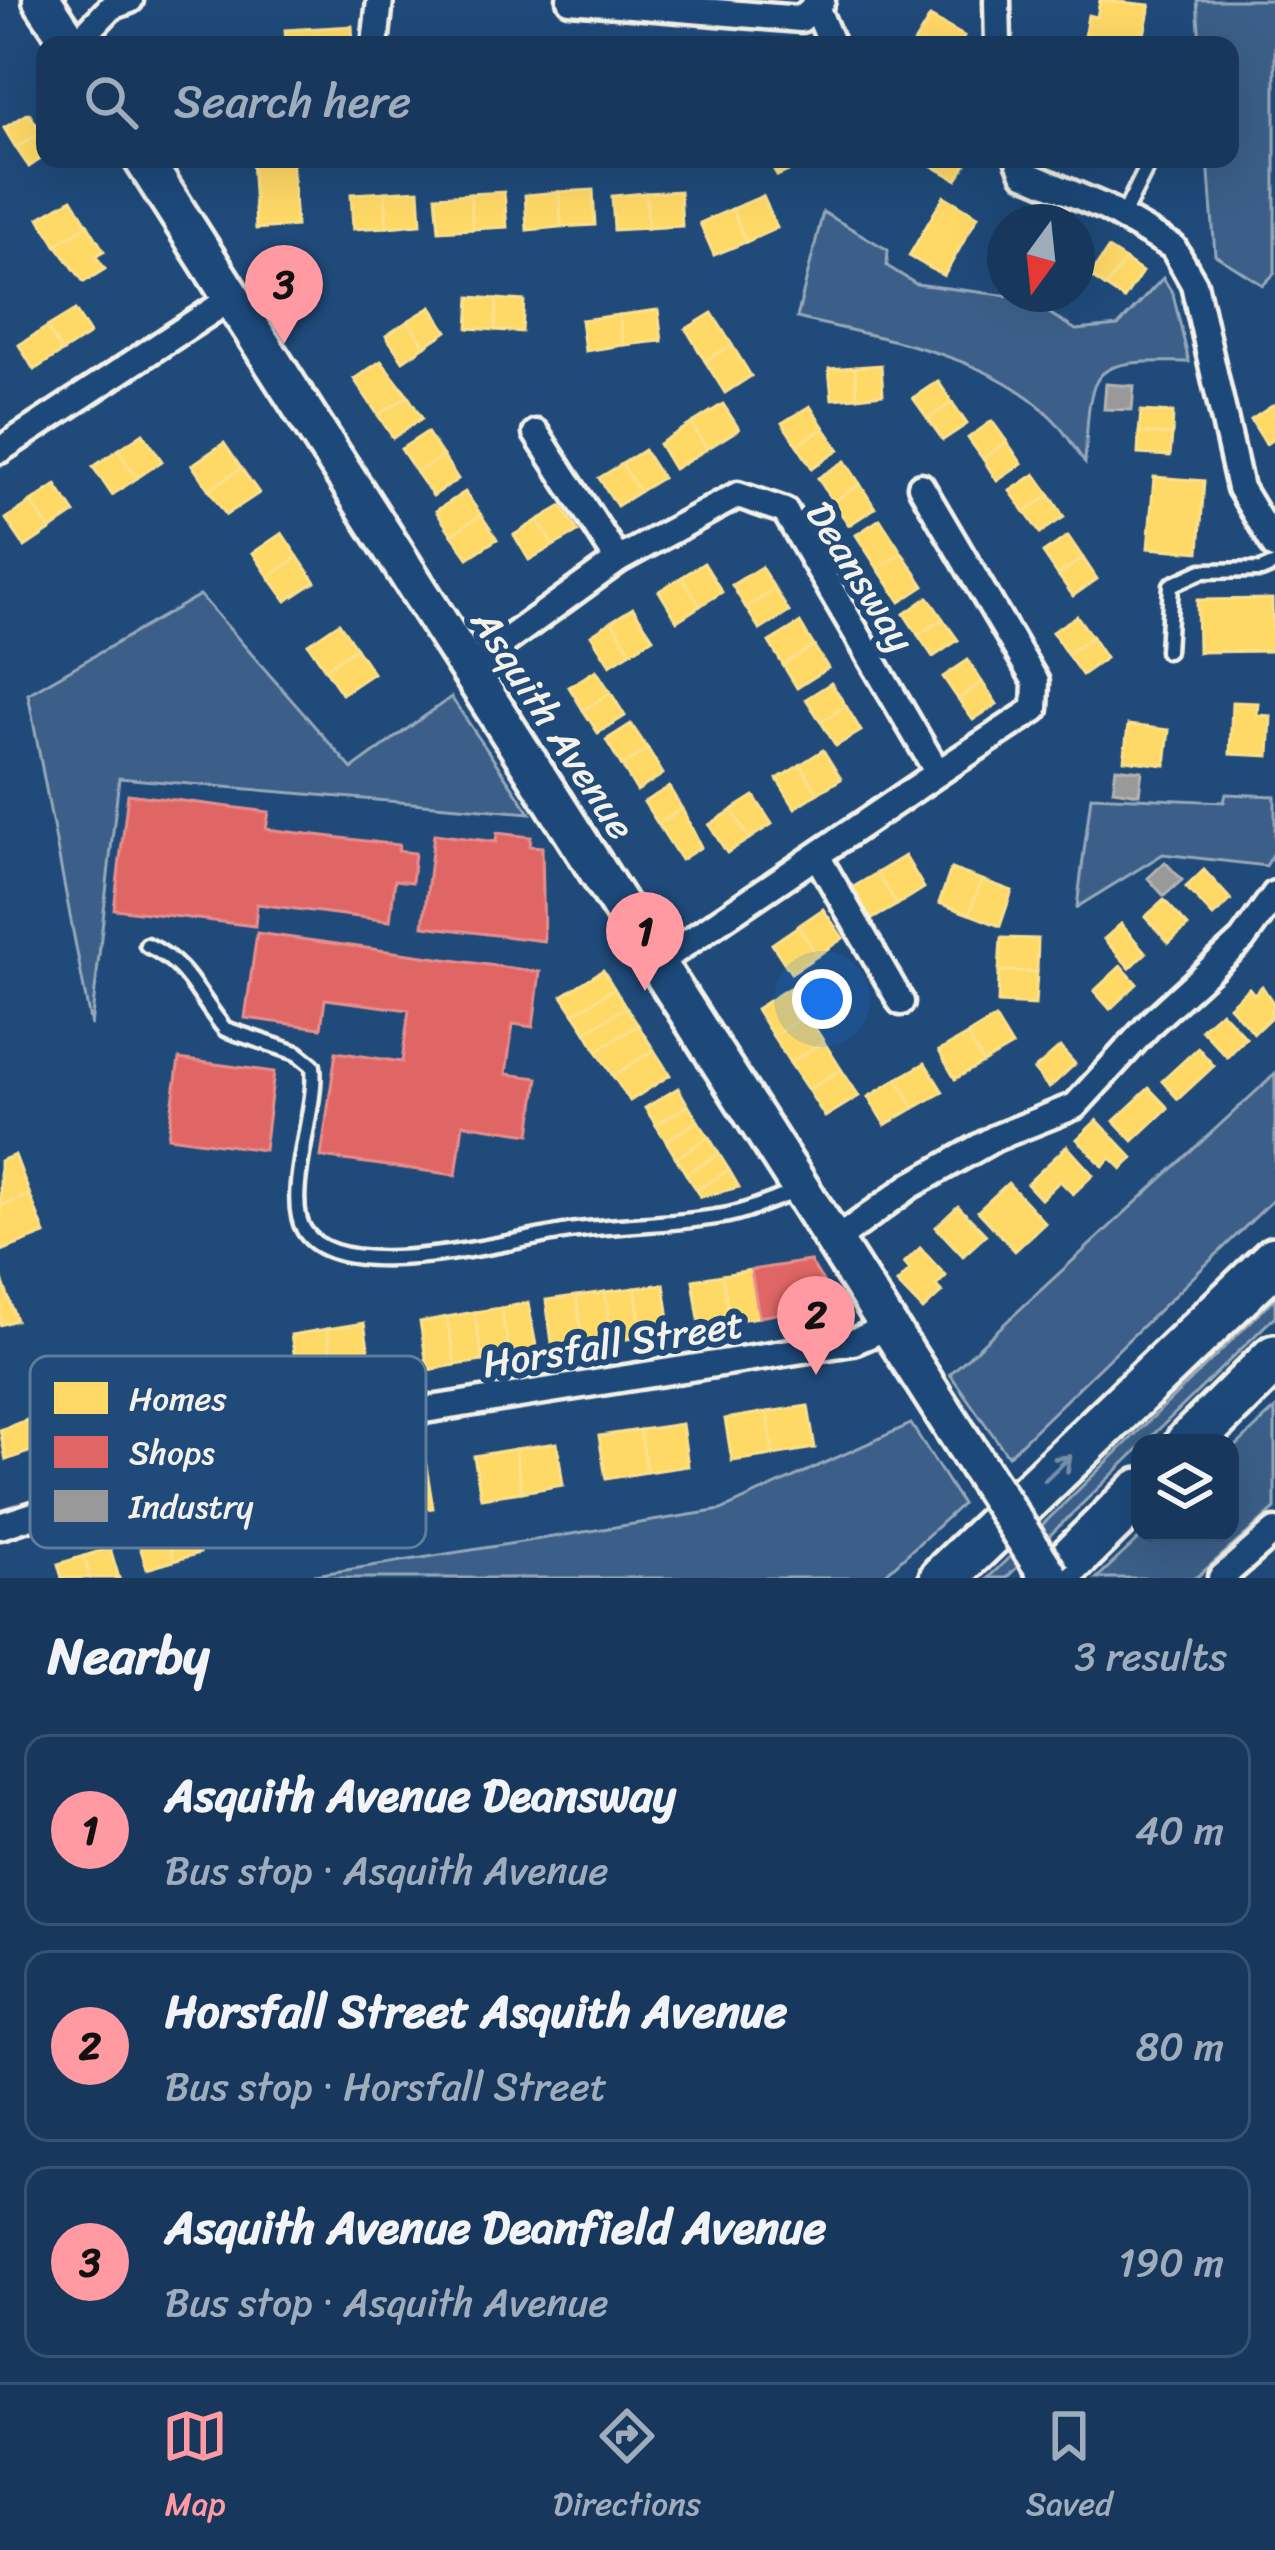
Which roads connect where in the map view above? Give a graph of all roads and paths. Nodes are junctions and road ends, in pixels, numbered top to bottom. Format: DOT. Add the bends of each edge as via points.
graph roads {
  1 [pos="42,0"];
  2 [pos="130,0"];
  3 [pos="380,0"];
  4 [pos="570,0"];
  5 [pos="997,0"];
  6 [pos="819,2"];
  7 [pos="67,36"];
  8 [pos="82,36"];
  9 [pos="376,36"];
  10 [pos="829,36"];
  11 [pos="998,36"];
  12 [pos="149,168"];
  13 [pos="1022,168"];
  14 [pos="1146,168"];
  15 [pos="1122,217"];
  16 [pos="230,299"];
  17 [pos="536,433"];
  18 [pos="0,450"];
  19 [pos="921,487"];
  20 [pos="1275,546"];
  21 [pos="618,560"];
  22 [pos="1275,564"];
  23 [pos="1167,651"];
  24 [pos="467,669"];
  25 [pos="938,773"];
  26 [pos="818,856"];
  27 [pos="1275,894"];
  28 [pos="147,945"];
  29 [pos="659,962"];
  30 [pos="901,1001"];
  31 [pos="802,1190"];
  32 [pos="836,1241"];
  33 [pos="1275,1260"];
  34 [pos="890,1326"];
  35 [pos="1275,1358"];
  36 [pos="426,1411"];
  37 [pos="1198,1434"];
  38 [pos="1131,1501"];
  39 [pos="30,1516"];
  40 [pos="0,1526"];
  41 [pos="1275,1531"];
  42 [pos="943,1578"];
  43 [pos="1051,1578"];
  44 [pos="1221,1578"];
  1 -- 7 [label="main road"];
  2 -- 8 [label="street"];
  3 -- 9 [label="street"];
  4 -- 6 [label="street" via="801,19"];
  5 -- 11 [label="street"];
  6 -- 10 [label="street"];
  12 -- 16 [label="main road, Asquith Avenue"];
  13 -- 15 [label="street"];
  14 -- 15 [label="lane"];
  15 -- 20 [label="street" via="1173,248 1194,284 1240,488"];
  16 -- 18 [label="street"];
  16 -- 24 [label="main road, Asquith Avenue"];
  17 -- 21 [label="street"];
  19 -- 25 [label="street" via="1036,682 1045,715"];
  21 -- 24 [label="street, Deansway"];
  21 -- 25 [label="street, Deansway" via="738,495 785,512"];
  22 -- 23 [label="lane" via="1202,571 1171,585"];
  24 -- 29 [label="main road, Asquith Avenue"];
  25 -- 26 [label="street"];
  26 -- 29 [label="street"];
  26 -- 30 [label="street"];
  27 -- 32 [label="street" via="1242,940 1075,1106 995,1138 910,1186"];
  28 -- 31 [label="lane" via="173,957 199,985 225,1029 314,1066 298,1199 303,1229 327,1252 440,1254 721,1217"];
  29 -- 31 [label="main road, Asquith Avenue"];
  31 -- 32 [label="main road, Asquith Avenue"];
  32 -- 34 [label="main road, Asquith Avenue"];
  42 -- 33 [label="highway, one-way"];
  34 -- 36 [label="street, Horsfall Street" via="853,1342"];
  34 -- 43 [label="main road, Asquith Avenue, bridge"];
  35 -- 37 [label="highway"];
  38 -- 43 [label="highway"];
  39 -- 40 [label="street, Horsfall Street"];
  41 -- 44 [label="street"];
}
